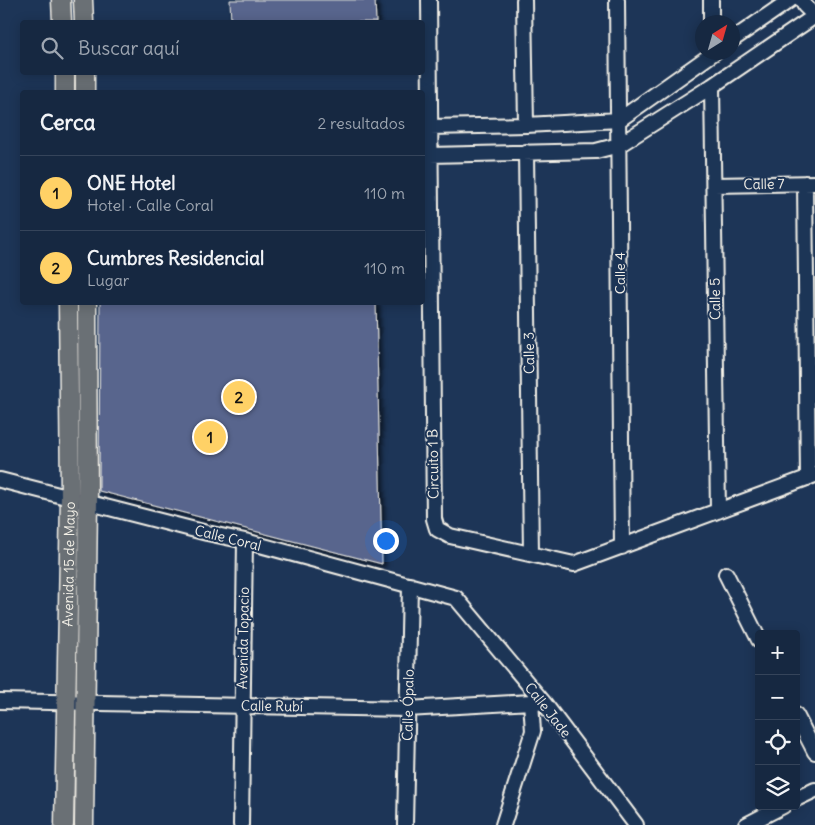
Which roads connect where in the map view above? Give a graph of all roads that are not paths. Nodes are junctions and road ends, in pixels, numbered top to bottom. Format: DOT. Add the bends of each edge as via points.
graph roads {
  1 [pos="61,0"];
  2 [pos="83,0"];
  3 [pos="429,0"];
  4 [pos="524,0"];
  5 [pos="617,0"];
  6 [pos="711,0"];
  7 [pos="790,0"];
  8 [pos="802,0"];
  9 [pos="711,15"];
  10 [pos="815,16"];
  11 [pos="62,20"];
  12 [pos="84,20"];
  13 [pos="740,34"];
  14 [pos="703,60"];
  15 [pos="64,75"];
  16 [pos="85,75"];
  17 [pos="712,86"];
  18 [pos="66,90"];
  19 [pos="85,90"];
  20 [pos="618,120"];
  21 [pos="526,125"];
  22 [pos="430,127"];
  23 [pos="619,145"];
  24 [pos="526,152"];
  25 [pos="430,155"];
  26 [pos="810,183"];
  27 [pos="714,184"];
  28 [pos="68,305"];
  29 [pos="87,305"];
  30 [pos="811,477"];
  31 [pos="0,480"];
  32 [pos="70,497"];
  33 [pos="88,502"];
  34 [pos="718,511"];
  35 [pos="245,541"];
  36 [pos="622,547"];
  37 [pos="531,554"];
  38 [pos="726,574"];
  39 [pos="410,585"];
  40 [pos="456,598"];
  41 [pos="755,632"];
  42 [pos="0,701"];
  43 [pos="66,702"];
  44 [pos="537,702"];
  45 [pos="85,703"];
  46 [pos="242,706"];
  47 [pos="407,708"];
  48 [pos="799,720"];
  49 [pos="815,752"];
  50 [pos="815,790"];
  51 [pos="800,797"];
  52 [pos="775,810"];
  53 [pos="64,825"];
  54 [pos="84,825"];
  55 [pos="241,825"];
  56 [pos="405,825"];
  57 [pos="503,825"];
  58 [pos="636,825"];
  59 [pos="746,825"];
  1 -- 11 [label="main road"];
  2 -- 12 [label="main road"];
  3 -- 22 [label="street, Circuito 1 B"];
  4 -- 21 [label="street"];
  5 -- 20 [label="street, Calle 4"];
  6 -- 9 [label="street"];
  7 -- 13 [label="street"];
  8 -- 10 [label="street"];
  10 -- 17 [label="street"];
  14 -- 20 [label="street"];
  15 -- 18 [label="main road"];
  16 -- 19 [label="main road"];
  17 -- 23 [label="street"];
  17 -- 27 [label="street, Calle 5"];
  20 -- 21 [label="street"];
  20 -- 23 [label="street, Calle 4"];
  21 -- 22 [label="street"];
  22 -- 25 [label="street, Circuito 1 B"];
  23 -- 24 [label="street" via="596,151"];
  23 -- 36 [label="street, Calle 4"];
  24 -- 25 [label="street"];
  24 -- 37 [label="street, Calle 3"];
  25 -- 37 [label="street, Circuito 1 B" via="434,519 437,529 450,536"];
  26 -- 27 [label="street, Calle 7"];
  26 -- 30 [label="street"];
  27 -- 34 [label="street, Calle 5"];
  28 -- 32 [label="main road, Avenida 15 de Mayo"];
  29 -- 33 [label="main road, Avenida 15 de Mayo"];
  30 -- 34 [label="street, Circuito 1 B"];
  31 -- 32 [label="street, Calle Coral"];
  32 -- 33 [label="street, Calle Coral"];
  32 -- 43 [label="main road, Avenida 15 de Mayo"];
  33 -- 35 [label="street, Calle Coral"];
  33 -- 45 [label="main road, Avenida 15 de Mayo"];
  34 -- 36 [label="street, Circuito 1 B"];
  35 -- 39 [label="street, Calle Coral"];
  35 -- 46 [label="street, Avenida Topacio"];
  36 -- 37 [label="street, Circuito 1 B" via="574,564"];
  38 -- 41 [label="street"];
  39 -- 40 [label="street, Calle Coral"];
  39 -- 47 [label="street, Calle Ópalo"];
  40 -- 44 [label="street, Calle Jade"];
  42 -- 43 [label="street, Calle Rubí"];
  43 -- 45 [label="street, Calle Rubí"];
  43 -- 53 [label="main road, Avenida 15 de Mayo"];
  44 -- 47 [label="street, Calle Rubí"];
  44 -- 57 [label="street" via="533,731"];
  44 -- 58 [label="street, Calle Jade"];
  45 -- 46 [label="street, Calle Rubí"];
  45 -- 54 [label="main road, Avenida 15 de Mayo"];
  46 -- 47 [label="street, Calle Rubí"];
  46 -- 55 [label="street, Avenida Topacio"];
  47 -- 56 [label="street, Calle Ópalo"];
  48 -- 49 [label="street"];
  50 -- 51 [label="street"];
  52 -- 59 [label="street"];
}
